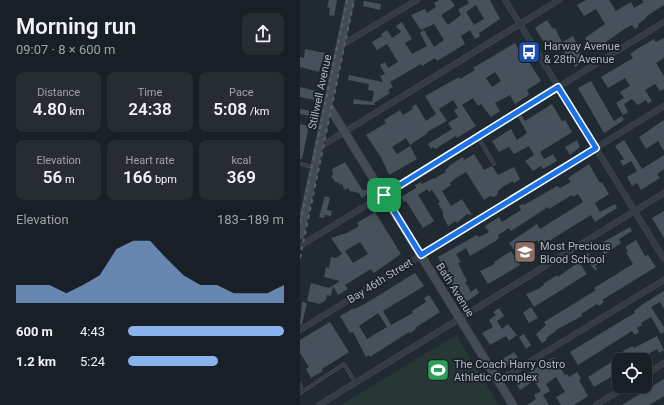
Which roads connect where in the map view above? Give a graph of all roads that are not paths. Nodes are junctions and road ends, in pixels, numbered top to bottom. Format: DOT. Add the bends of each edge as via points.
graph roads {
  1 [pos="350,0"];
  2 [pos="417,0"];
  3 [pos="505,0"];
  4 [pos="559,0"];
  5 [pos="664,22"];
  6 [pos="520,24"];
  7 [pos="340,46"];
  8 [pos="558,87"];
  9 [pos="328,105"];
  10 [pos="664,106"];
  11 [pos="345,132"];
  12 [pos="478,137"];
  13 [pos="320,147"];
  14 [pos="596,148"];
  15 [pos="300,164"];
  16 [pos="494,164"];
  17 [pos="315,168"];
  18 [pos="664,193"];
  19 [pos="384,195"];
  20 [pos="303,207"];
  21 [pos="634,211"];
  22 [pos="300,235"];
  23 [pos="300,246"];
  24 [pos="421,255"];
  25 [pos="664,259"];
  26 [pos="664,280"];
  27 [pos="460,318"];
  28 [pos="300,330"];
  29 [pos="664,363"];
  30 [pos="652,371"];
  31 [pos="498,382"];
  32 [pos="356,383"];
  33 [pos="300,384"];
  34 [pos="301,392"];
  35 [pos="616,393"];
  36 [pos="319,405"];
  37 [pos="513,405"];
  38 [pos="596,405"];
  1 -- 7 [label="street, Stillwell Avenue"];
  2 -- 7 [label="street"];
  3 -- 6 [label="street"];
  4 -- 6 [label="street"];
  5 -- 8 [label="street"];
  6 -- 8 [label="street"];
  6 -- 11 [label="street"];
  7 -- 9 [label="street, Stillwell Avenue"];
  8 -- 12 [label="street"];
  8 -- 14 [label="street"];
  9 -- 11 [label="street, Bath Avenue"];
  9 -- 13 [label="street, Stillwell Avenue"];
  10 -- 14 [label="street, Bay 46th Street"];
  11 -- 13 [label="street"];
  11 -- 19 [label="street, Bath Avenue"];
  12 -- 16 [label="lane"];
  12 -- 19 [label="street"];
  13 -- 17 [label="street, Stillwell Avenue"];
  14 -- 21 [label="street"];
  14 -- 24 [label="street, Bay 46th Street"];
  15 -- 17 [label="lane"];
  17 -- 20 [label="street, Stillwell Avenue"];
  18 -- 21 [label="street"];
  19 -- 23 [label="street"];
  19 -- 24 [label="street, Bath Avenue"];
  20 -- 22 [label="street, Stillwell Avenue"];
  21 -- 25 [label="street"];
  21 -- 27 [label="street"];
  24 -- 27 [label="street, Bath Avenue"];
  24 -- 28 [label="street, Bay 46th Street"];
  26 -- 31 [label="street"];
  27 -- 31 [label="street, Bath Avenue"];
  27 -- 32 [label="street"];
  29 -- 30 [label="street"];
  31 -- 37 [label="street, Bath Avenue"];
  32 -- 34 [label="lane" via="344,364"];
  32 -- 36 [label="street"];
  33 -- 34 [label="lane"];
  35 -- 38 [label="street"];
}
